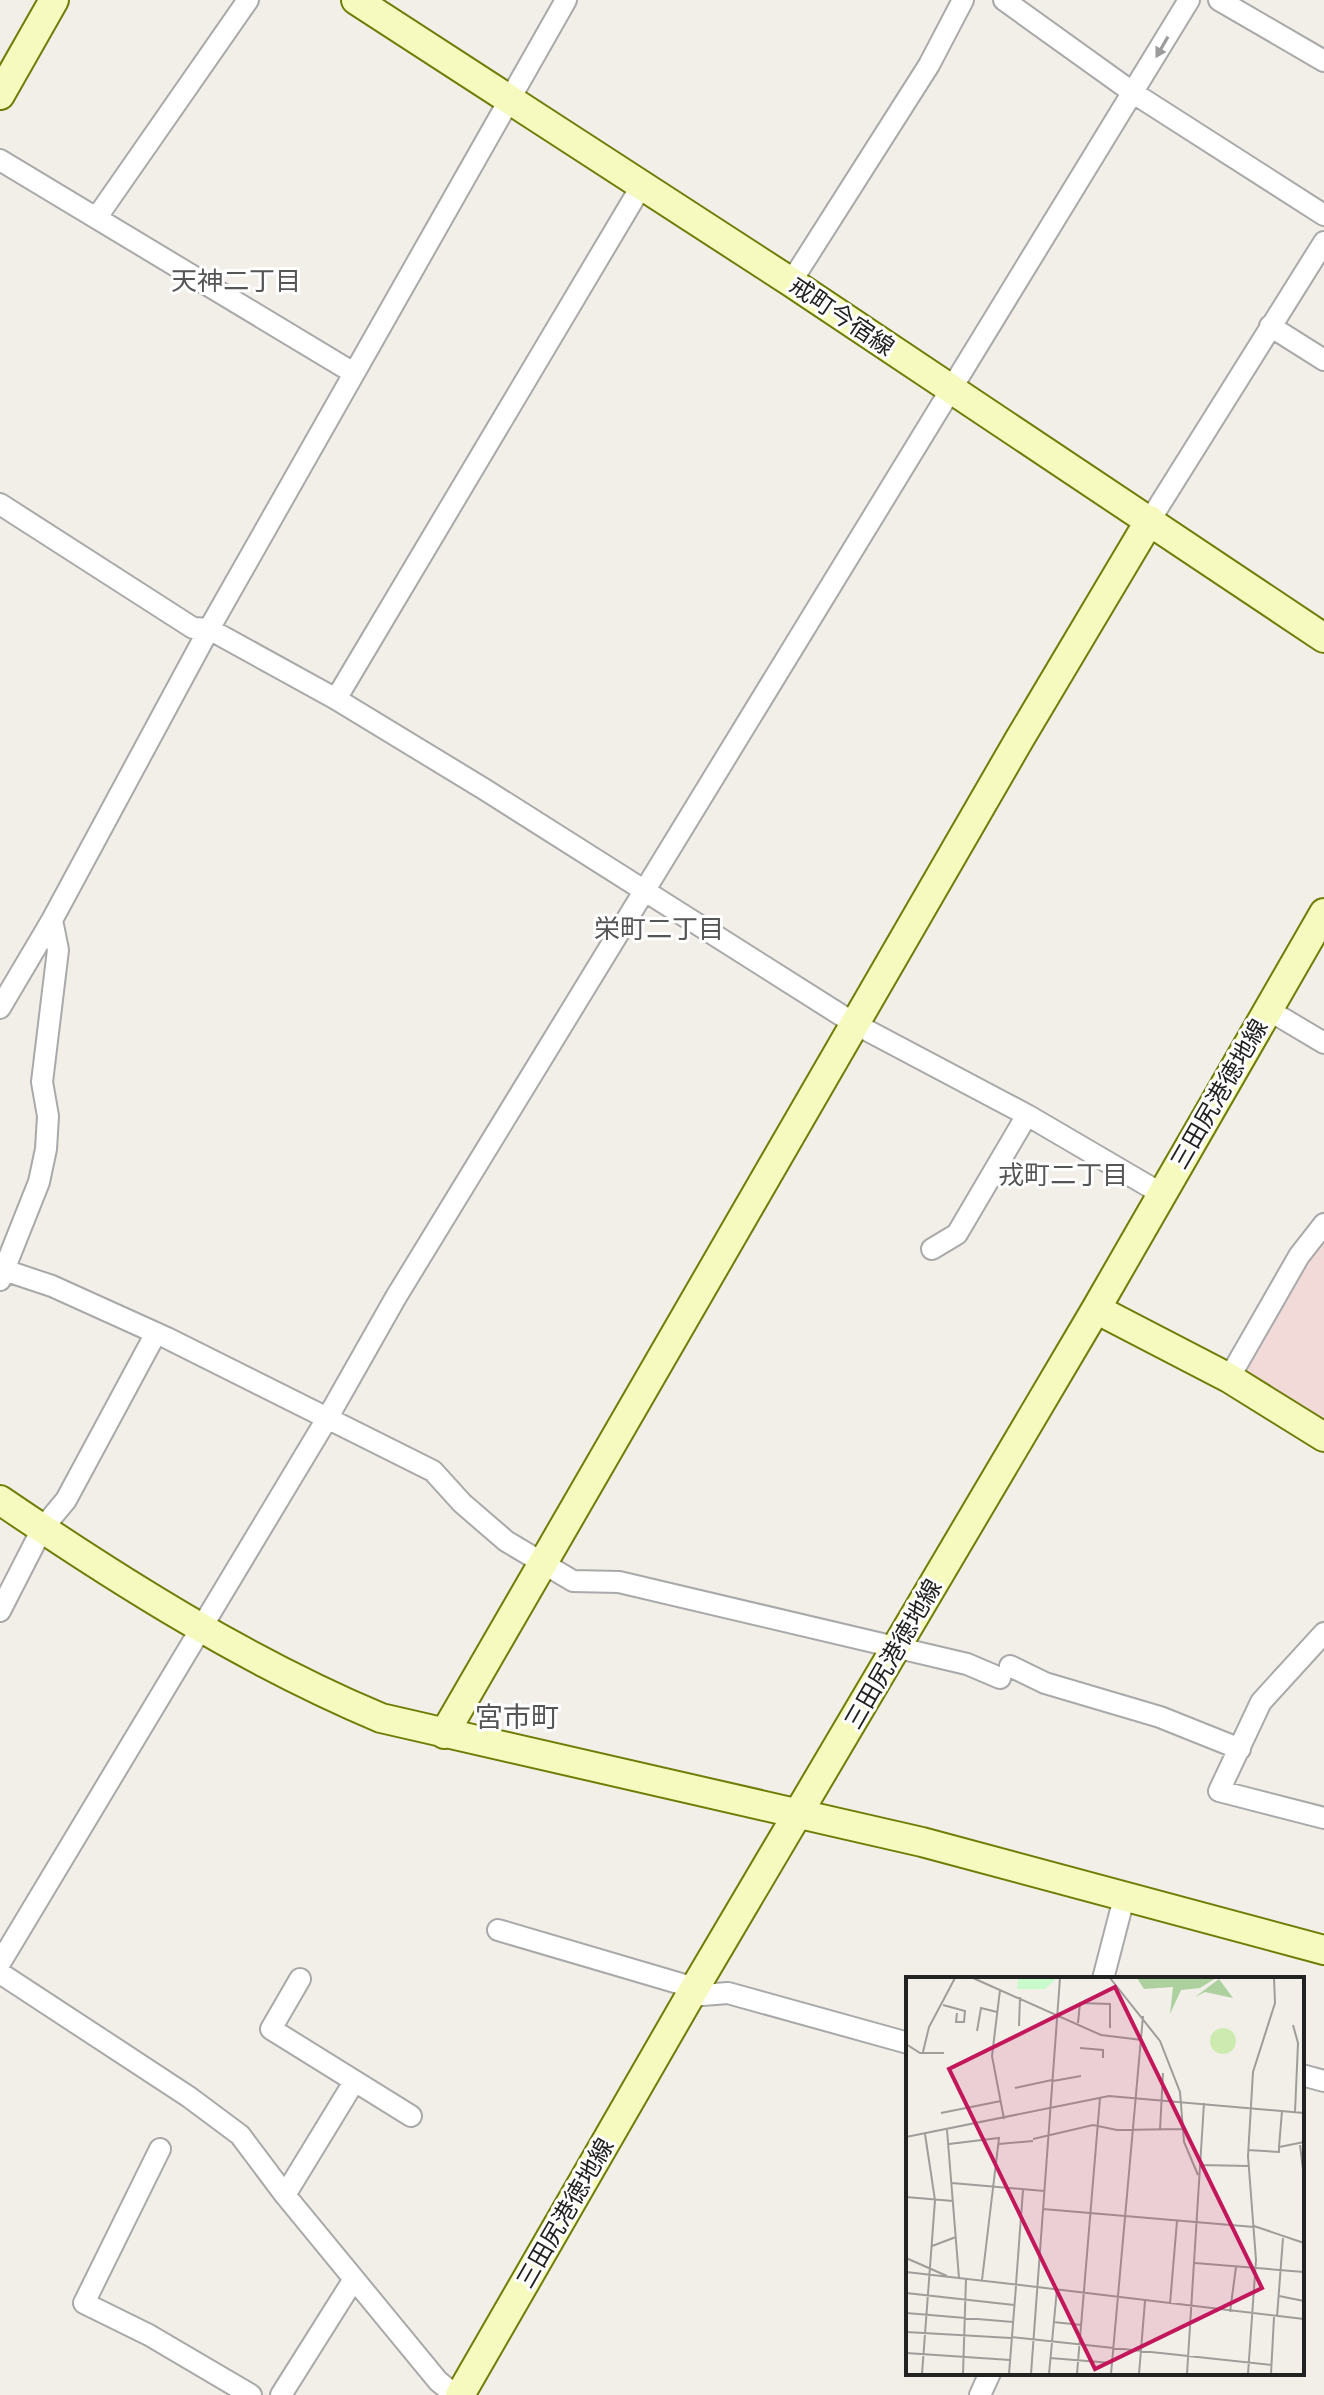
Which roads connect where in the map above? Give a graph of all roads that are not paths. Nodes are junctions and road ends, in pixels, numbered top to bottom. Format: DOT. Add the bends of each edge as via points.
graph roads {
  1 [pos="54,0"];
  2 [pos="248,0"];
  3 [pos="356,0"];
  4 [pos="566,0"];
  5 [pos="963,0"];
  6 [pos="1004,0"];
  7 [pos="1189,0"];
  8 [pos="1219,0"];
  9 [pos="1324,61"];
  10 [pos="1135,94"];
  11 [pos="0,95"];
  12 [pos="510,99"];
  13 [pos="0,160"];
  14 [pos="642,185"];
  15 [pos="1324,215"];
  16 [pos="97,217"];
  17 [pos="1324,242"];
  18 [pos="791,282"];
  19 [pos="1270,326"];
  20 [pos="1324,360"];
  21 [pos="352,372"];
  22 [pos="951,389"];
  23 [pos="0,504"];
  24 [pos="1150,520"];
  25 [pos="209,629"];
  26 [pos="1322,634"];
  27 [pos="336,699"];
  28 [pos="647,891"];
  29 [pos="1324,913"];
  30 [pos="52,920"];
  31 [pos="7,981"];
  32 [pos="0,1008"];
  33 [pos="1267,1009"];
  34 [pos="855,1024"];
  35 [pos="1324,1043"];
  36 [pos="1027,1115"];
  37 [pos="1162,1194"];
  38 [pos="1324,1224"];
  39 [pos="932,1249"];
  40 [pos="2,1275"];
  41 [pos="1096,1309"];
  42 [pos="156,1333"];
  43 [pos="1229,1378"];
  44 [pos="328,1417"];
  45 [pos="1324,1437"];
  46 [pos="0,1500"];
  47 [pos="42,1529"];
  48 [pos="542,1562"];
  49 [pos="0,1611"];
  50 [pos="199,1629"];
  51 [pos="1324,1633"];
  52 [pos="896,1648"];
  53 [pos="444,1734"];
  54 [pos="1240,1749"];
  55 [pos="800,1814"];
  56 [pos="1324,1818"];
  57 [pos="1124,1898"];
  58 [pos="498,1930"];
  59 [pos="1324,1950"];
  60 [pos="0,1963"];
  61 [pos="0,1973"];
  62 [pos="1104,1977"];
  63 [pos="300,1979"];
  64 [pos="692,1992"];
  65 [pos="906,2042"];
  66 [pos="1304,2076"];
  67 [pos="1324,2081"];
  68 [pos="354,2082"];
  69 [pos="411,2116"];
  70 [pos="160,2149"];
  71 [pos="285,2195"];
  72 [pos="354,2279"];
  73 [pos="989,2375"];
  74 [pos="251,2395"];
  75 [pos="281,2395"];
  76 [pos="457,2395"];
  77 [pos="980,2395"];
  1 -- 11 [label="street"];
  2 -- 16 [label="street"];
  3 -- 12 [label="street, 戒町今宿線"];
  4 -- 12 [label="street"];
  5 -- 18 [label="street" via="929,65"];
  6 -- 10 [label="street"];
  7 -- 10 [label="street, one-way"];
  8 -- 9 [label="street"];
  10 -- 15 [label="street"];
  10 -- 22 [label="street"];
  12 -- 14 [label="street, 戒町今宿線"];
  12 -- 21 [label="street"];
  13 -- 16 [label="street"];
  14 -- 18 [label="street, 戒町今宿線"];
  14 -- 27 [label="street"];
  16 -- 21 [label="street"];
  17 -- 19 [label="street"];
  18 -- 22 [label="street, 戒町今宿線"];
  19 -- 20 [label="street"];
  19 -- 24 [label="street"];
  21 -- 25 [label="street"];
  22 -- 24 [label="street, 戒町今宿線"];
  22 -- 28 [label="street"];
  23 -- 25 [label="street" via="193,628"];
  24 -- 26 [label="street, 戒町今宿線"];
  24 -- 34 [label="street"];
  25 -- 27 [label="street"];
  25 -- 30 [label="street"];
  27 -- 28 [label="street"];
  28 -- 34 [label="street"];
  28 -- 44 [label="street" via="396,1297"];
  29 -- 33 [label="street, 三田尻港徳地線"];
  30 -- 31 [label="street"];
  30 -- 40 [label="street" via="58,950 42,1082 46,1149 39,1182"];
  31 -- 32 [label="street"];
  33 -- 35 [label="street"];
  33 -- 37 [label="street, 三田尻港徳地線"];
  34 -- 36 [label="street"];
  34 -- 48 [label="street"];
  36 -- 37 [label="street"];
  36 -- 39 [label="street" via="957,1234"];
  37 -- 41 [label="street, 三田尻港徳地線"];
  38 -- 43 [label="street" via="1299,1256"];
  40 -- 42 [label="street" via="52,1286"];
  41 -- 43 [label="street"];
  41 -- 52 [label="street, 三田尻港徳地線"];
  42 -- 44 [label="street"];
  42 -- 47 [label="street" via="66,1500"];
  43 -- 45 [label="street"];
  44 -- 48 [label="street" via="433,1471 506,1541"];
  44 -- 50 [label="street"];
  46 -- 47 [label="street"];
  47 -- 49 [label="street"];
  47 -- 50 [label="street"];
  48 -- 52 [label="street" via="573,1581 619,1582"];
  48 -- 53 [label="street"];
  50 -- 53 [label="street" via="325,1695 381,1718"];
  50 -- 60 [label="street"];
  51 -- 54 [label="street" via="1261,1702"];
  52 -- 54 [label="street" via="1045,1683 1160,1717"];
  52 -- 55 [label="street, 三田尻港徳地線"];
  53 -- 55 [label="street"];
  54 -- 56 [label="street" via="1219,1791"];
  55 -- 57 [label="street"];
  55 -- 64 [label="street, 三田尻港徳地線"];
  57 -- 59 [label="street"];
  57 -- 62 [label="street"];
  58 -- 64 [label="street"];
  61 -- 71 [label="street" via="221,2119 240,2135"];
  63 -- 68 [label="street" via="271,2029"];
  64 -- 65 [label="street" via="728,1993"];
  64 -- 76 [label="street, 三田尻港徳地線"];
  66 -- 67 [label="street"];
  68 -- 69 [label="street"];
  68 -- 71 [label="street"];
  70 -- 74 [label="street" via="84,2303"];
  71 -- 72 [label="street"];
  72 -- 75 [label="street"];
  72 -- 76 [label="street" via="438,2381"];
  73 -- 77 [label="street"];
}
